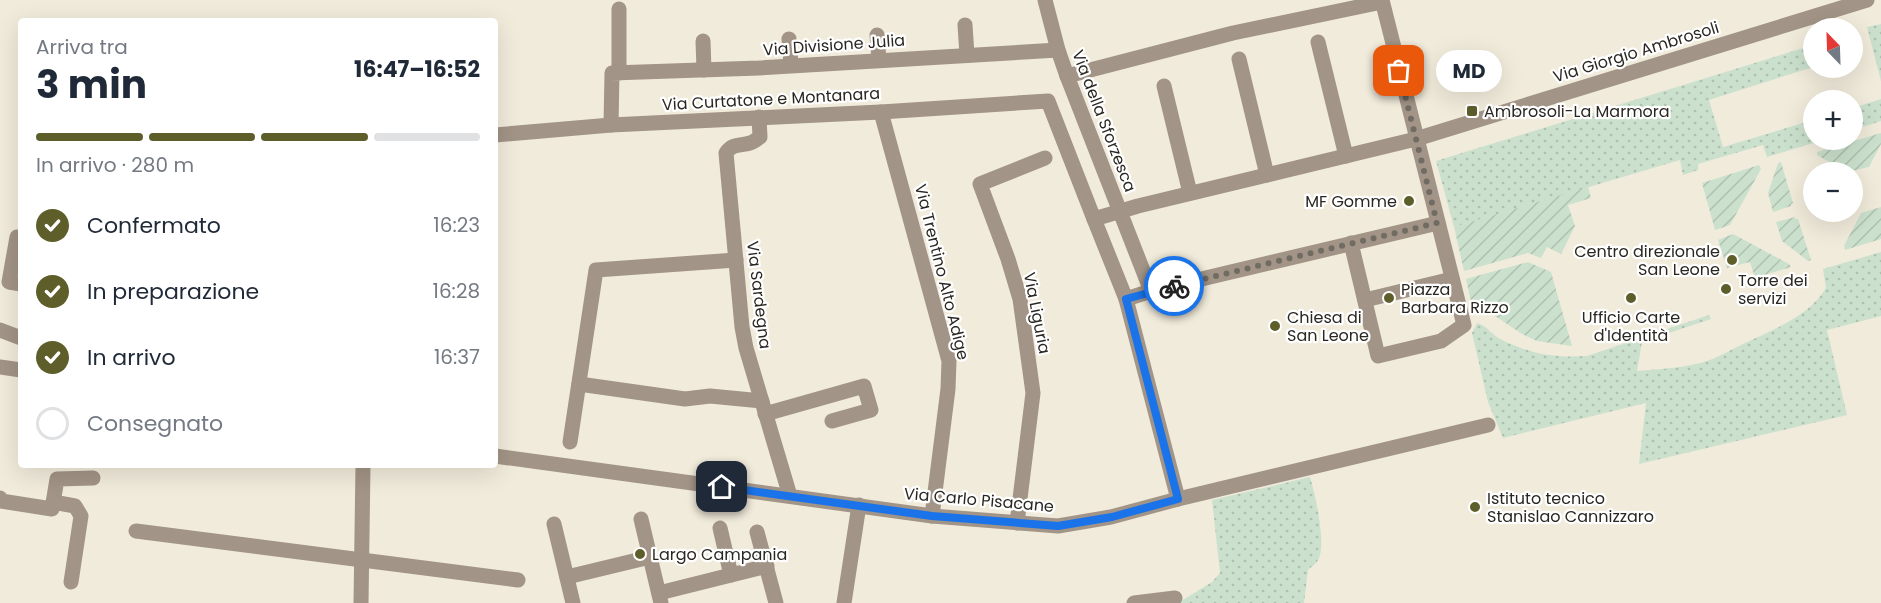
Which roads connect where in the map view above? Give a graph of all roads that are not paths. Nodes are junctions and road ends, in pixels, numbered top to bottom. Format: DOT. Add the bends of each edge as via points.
graph roads {
  1 [pos="1045,0"];
  2 [pos="1867,0"];
  3 [pos="1382,1"];
  4 [pos="1881,6"];
  5 [pos="1841,8"];
  6 [pos="619,9"];
  7 [pos="965,25"];
  8 [pos="878,35"];
  9 [pos="789,39"];
  10 [pos="703,41"];
  11 [pos="1318,42"];
  12 [pos="1058,50"];
  13 [pos="967,55"];
  14 [pos="1239,59"];
  15 [pos="879,60"];
  16 [pos="791,65"];
  17 [pos="704,70"];
  18 [pos="615,73"];
  19 [pos="1067,76"];
  20 [pos="1164,86"];
  21 [pos="881,112"];
  22 [pos="759,117"];
  23 [pos="611,125"];
  24 [pos="498,135"];
  25 [pos="1416,139"];
  26 [pos="1346,156"];
  27 [pos="1045,158"];
  28 [pos="1267,175"];
  29 [pos="1190,193"];
  30 [pos="1119,211"];
  31 [pos="1094,219"];
  32 [pos="1437,223"];
  33 [pos="18,237"];
  34 [pos="1352,243"];
  35 [pos="736,260"];
  36 [pos="1452,279"];
  37 [pos="18,284"];
  38 [pos="1151,291"];
  39 [pos="1126,299"];
  40 [pos="1365,300"];
  41 [pos="0,330"];
  42 [pos="18,337"];
  43 [pos="0,367"];
  44 [pos="18,370"];
  45 [pos="579,384"];
  46 [pos="764,408"];
  47 [pos="832,421"];
  48 [pos="1488,425"];
  49 [pos="570,442"];
  50 [pos="498,456"];
  51 [pos="363,468"];
  52 [pos="93,478"];
  53 [pos="790,496"];
  54 [pos="0,498"];
  55 [pos="1178,499"];
  56 [pos="53,502"];
  57 [pos="859,505"];
  58 [pos="932,516"];
  59 [pos="641,519"];
  60 [pos="554,524"];
  61 [pos="1017,524"];
  62 [pos="720,528"];
  63 [pos="136,531"];
  64 [pos="758,531"];
  65 [pos="650,557"];
  66 [pos="362,559"];
  67 [pos="767,566"];
  68 [pos="732,575"];
  69 [pos="567,577"];
  70 [pos="518,580"];
  71 [pos="71,582"];
  72 [pos="660,598"];
  73 [pos="1175,598"];
  74 [pos="361,603"];
  75 [pos="573,603"];
  76 [pos="776,603"];
  77 [pos="844,603"];
  78 [pos="1134,603"];
  1 -- 12 [label="street, Via della Sforzesca"];
  2 -- 5 [label="street, Via Giorgio Ambrosoli"];
  3 -- 19 [label="street" via="1233,33"];
  3 -- 25 [label="street"];
  4 -- 5 [label="street"];
  5 -- 25 [label="street, Via Giorgio Ambrosoli"];
  6 -- 18 [label="street"];
  7 -- 13 [label="street"];
  8 -- 15 [label="street"];
  9 -- 16 [label="street"];
  10 -- 17 [label="street"];
  11 -- 26 [label="street"];
  12 -- 13 [label="street, Via Divisione Julia"];
  12 -- 19 [label="street, Via della Sforzesca"];
  13 -- 15 [label="street, Via Divisione Julia"];
  14 -- 28 [label="street"];
  15 -- 16 [label="street, Via Divisione Julia"];
  16 -- 17 [label="street, Via Divisione Julia"];
  17 -- 18 [label="street, Via Divisione Julia"];
  18 -- 23 [label="street"];
  19 -- 30 [label="street, Via della Sforzesca"];
  20 -- 29 [label="street"];
  21 -- 22 [label="street, Via Curtatone e Montanara"];
  21 -- 31 [label="street, Via Curtatone e Montanara" via="1048,101"];
  21 -- 58 [label="street, Via Trentino Alto Adige" via="949,361"];
  22 -- 23 [label="street, Via Curtatone e Montanara"];
  22 -- 35 [label="street, Via Sardegna" via="760,137 738,144 726,153"];
  23 -- 24 [label="street, Via Curtatone e Montanara"];
  25 -- 26 [label="street, Via Giorgio Ambrosoli"];
  25 -- 32 [label="street"];
  26 -- 28 [label="street, Via Giorgio Ambrosoli"];
  27 -- 61 [label="street, Via Liguria" via="980,184 1020,299 1033,393"];
  28 -- 29 [label="street, Via Giorgio Ambrosoli"];
  29 -- 30 [label="street, Via Giorgio Ambrosoli"];
  30 -- 31 [label="street, Via della Sforzesca"];
  30 -- 38 [label="street"];
  31 -- 39 [label="street"];
  32 -- 34 [label="street"];
  32 -- 36 [label="street"];
  33 -- 37 [label="street" via="9,282"];
  34 -- 38 [label="street"];
  34 -- 40 [label="street"];
  35 -- 45 [label="street" via="596,270"];
  35 -- 46 [label="street, Via Sardegna" via="742,327"];
  36 -- 40 [label="street"];
  36 -- 40 [label="street" via="1464,325 1441,341 1378,356"];
  38 -- 39 [label="street"];
  39 -- 55 [label="street"];
  41 -- 42 [label="street"];
  43 -- 44 [label="street"];
  45 -- 46 [label="street" via="686,399 710,396"];
  45 -- 49 [label="street"];
  46 -- 47 [label="street" via="864,386 871,410"];
  46 -- 53 [label="street, Via Sardegna"];
  48 -- 55 [label="street, Via Carlo Pisacane"];
  50 -- 53 [label="street, Via Carlo Pisacane"];
  51 -- 66 [label="street"];
  52 -- 56 [label="street" via="57,479"];
  53 -- 57 [label="street, Via Carlo Pisacane"];
  54 -- 56 [label="street" via="52,509"];
  55 -- 61 [label="street, Via Carlo Pisacane" via="1112,517 1058,526"];
  56 -- 71 [label="street" via="75,506 81,516"];
  57 -- 58 [label="street, Via Carlo Pisacane"];
  57 -- 77 [label="street"];
  58 -- 61 [label="street, Via Carlo Pisacane"];
  59 -- 65 [label="street"];
  60 -- 69 [label="street"];
  62 -- 68 [label="street"];
  63 -- 66 [label="street"];
  64 -- 67 [label="street"];
  65 -- 69 [label="street"];
  65 -- 72 [label="street"];
  66 -- 70 [label="street"];
  66 -- 74 [label="street"];
  67 -- 68 [label="street"];
  67 -- 76 [label="street"];
  68 -- 72 [label="street"];
  69 -- 75 [label="street"];
  73 -- 78 [label="street"];
}
